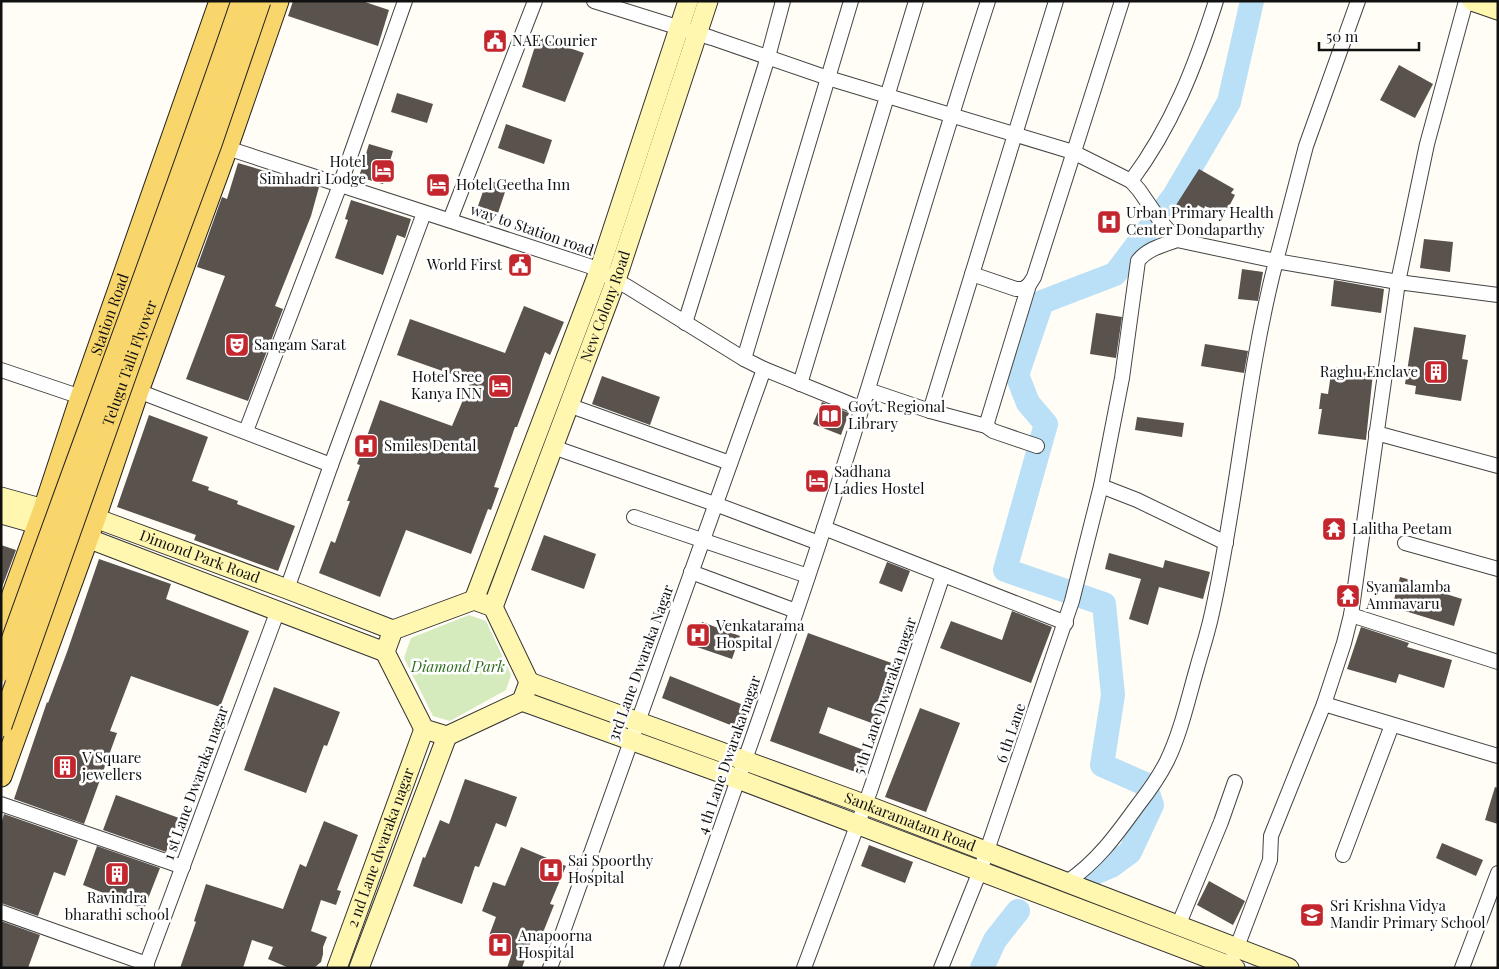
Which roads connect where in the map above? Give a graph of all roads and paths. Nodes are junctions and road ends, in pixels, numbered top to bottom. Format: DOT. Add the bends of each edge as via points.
graph roads {
  1 [pos="220,1"];
  2 [pos="242,1"];
  3 [pos="260,1"];
  4 [pos="278,1"];
  5 [pos="406,1"];
  6 [pos="535,1"];
  7 [pos="594,1"];
  8 [pos="688,1"];
  9 [pos="708,1"];
  10 [pos="784,1"];
  11 [pos="851,1"];
  12 [pos="916,1"];
  13 [pos="988,1"];
  14 [pos="1056,1"];
  15 [pos="1122,1"];
  16 [pos="1216,1"];
  17 [pos="1358,1"];
  18 [pos="1466,1"];
  19 [pos="1472,1"];
  20 [pos="1496,7"];
  21 [pos="679,28"];
  22 [pos="698,34"];
  23 [pos="768,57"];
  24 [pos="828,78"];
  25 [pos="888,95"];
  26 [pos="951,114"];
  27 [pos="1015,133"];
  28 [pos="227,148"];
  29 [pos="1073,152"];
  30 [pos="1131,181"];
  31 [pos="340,185"];
  32 [pos="424,213"];
  33 [pos="450,220"];
  34 [pos="1177,240"];
  35 [pos="1276,261"];
  36 [pos="972,274"];
  37 [pos="607,275"];
  38 [pos="1398,282"];
  39 [pos="1029,285"];
  40 [pos="1498,295"];
  41 [pos="685,323"];
  42 [pos="744,359"];
  43 [pos="764,369"];
  44 [pos="1,370"];
  45 [pos="800,384"];
  46 [pos="868,390"];
  47 [pos="138,391"];
  48 [pos="81,397"];
  49 [pos="568,405"];
  50 [pos="862,409"];
  51 [pos="930,411"];
  52 [pos="986,426"];
  53 [pos="246,431"];
  54 [pos="1376,433"];
  55 [pos="1037,446"];
  56 [pos="553,447"];
  57 [pos="730,463"];
  58 [pos="331,464"];
  59 [pos="1498,466"];
  60 [pos="1101,486"];
  61 [pos="1,497"];
  62 [pos="715,504"];
  63 [pos="1,514"];
  64 [pos="41,517"];
  65 [pos="634,517"];
  66 [pos="95,518"];
  67 [pos="824,528"];
  68 [pos="88,538"];
  69 [pos="702,539"];
  70 [pos="819,543"];
  71 [pos="1226,543"];
  72 [pos="1405,543"];
  73 [pos="1498,569"];
  74 [pos="691,572"];
  75 [pos="943,575"];
  76 [pos="808,576"];
  77 [pos="287,589"];
  78 [pos="474,600"];
  79 [pos="493,607"];
  80 [pos="278,610"];
  81 [pos="796,611"];
  82 [pos="1351,615"];
  83 [pos="1066,624"];
  84 [pos="1,626"];
  85 [pos="393,630"];
  86 [pos="385,652"];
  87 [pos="1498,662"];
  88 [pos="1,671"];
  89 [pos="529,682"];
  90 [pos="522,701"];
  91 [pos="1324,704"];
  92 [pos="638,721"];
  93 [pos="1392,725"];
  94 [pos="1,726"];
  95 [pos="424,729"];
  96 [pos="447,736"];
  97 [pos="630,741"];
  98 [pos="1498,756"];
  99 [pos="744,760"];
  100 [pos="1,776"];
  101 [pos="738,779"];
  102 [pos="1235,782"];
  103 [pos="1,804"];
  104 [pos="865,804"];
  105 [pos="858,825"];
  106 [pos="987,852"];
  107 [pos="1343,855"];
  108 [pos="183,867"];
  109 [pos="980,871"];
  110 [pos="1498,873"];
  111 [pos="1067,882"];
  112 [pos="1492,905"];
  113 [pos="1,912"];
  114 [pos="1178,926"];
  115 [pos="1236,948"];
  116 [pos="146,966"];
  117 [pos="1231,967"];
  118 [pos="337,968"];
  119 [pos="360,968"];
  120 [pos="550,968"];
  121 [pos="671,968"];
  122 [pos="804,968"];
  123 [pos="941,968"];
  124 [pos="1289,968"];
  125 [pos="1462,968"];
  1 -- 48 [label="main road, Station Road"];
  2 -- 88 [label="main road, Telugu Talli Flyover, bridge"];
  3 -- 94 [label="main road, Telugu Talli Flyover, bridge"];
  4 -- 28 [label="main road"];
  5 -- 31 [label="street"];
  6 -- 33 [label="street"];
  7 -- 21 [label="street"];
  8 -- 21 [label="main road, New Colony Road"];
  9 -- 22 [label="main road, New Colony Road"];
  10 -- 23 [label="street"];
  11 -- 24 [label="street"];
  12 -- 25 [label="street"];
  13 -- 26 [label="street, 4 th Lane Dwaraka nagar"];
  14 -- 27 [label="street"];
  15 -- 29 [label="street"];
  16 -- 30 [label="street" via="1175,111"];
  17 -- 35 [label="street" via="1306,146"];
  18 -- 38 [label="street" via="1427,144"];
  19 -- 20 [label="main road"];
  21 -- 22 [label="street"];
  21 -- 37 [label="main road, New Colony Road"];
  22 -- 23 [label="street"];
  22 -- 37 [label="main road, New Colony Road"];
  23 -- 24 [label="street"];
  23 -- 41 [label="street"];
  24 -- 25 [label="street"];
  24 -- 42 [label="street"];
  25 -- 26 [label="street"];
  25 -- 45 [label="street"];
  26 -- 27 [label="street"];
  26 -- 46 [label="street, 4 th Lane Dwaraka nagar"];
  27 -- 29 [label="street"];
  27 -- 36 [label="street"];
  28 -- 31 [label="street, way to Station road"];
  28 -- 47 [label="main road"];
  29 -- 30 [label="street"];
  29 -- 39 [label="street"];
  30 -- 34 [label="street"];
  31 -- 32 [label="street, way to Station road"];
  31 -- 53 [label="street"];
  32 -- 33 [label="street, way to Station road"];
  32 -- 58 [label="street"];
  33 -- 37 [label="street, way to Station road" via="568,258"];
  34 -- 35 [label="street"];
  34 -- 60 [label="street, 6 th Lane" via="1150,250 1138,261 1122,378"];
  35 -- 38 [label="street"];
  35 -- 71 [label="street" via="1257,350"];
  36 -- 39 [label="street" via="1016,289"];
  36 -- 51 [label="street"];
  37 -- 41 [label="street, way to Station road"];
  37 -- 49 [label="main road, New Colony Road"];
  37 -- 78 [label="main road, New Colony Road"];
  38 -- 40 [label="street"];
  38 -- 54 [label="street"];
  39 -- 52 [label="street"];
  41 -- 42 [label="street, way to Station road"];
  42 -- 43 [label="street, way to Station road"];
  43 -- 45 [label="street, way to Station road"];
  43 -- 57 [label="street, 3rd Lane Dwaraka Nagar"];
  44 -- 48 [label="street"];
  45 -- 50 [label="street, way to Station road"];
  46 -- 50 [label="street, 4 th Lane Dwaraka nagar"];
  46 -- 51 [label="street"];
  47 -- 53 [label="street"];
  47 -- 66 [label="main road"];
  48 -- 64 [label="main road, Station Road"];
  49 -- 56 [label="main road, New Colony Road"];
  49 -- 57 [label="street"];
  50 -- 67 [label="street, 4 th Lane Dwaraka nagar"];
  51 -- 52 [label="street"];
  52 -- 55 [label="street"];
  53 -- 58 [label="street"];
  54 -- 59 [label="street"];
  54 -- 82 [label="street"];
  56 -- 62 [label="street"];
  56 -- 79 [label="main road, New Colony Road"];
  57 -- 62 [label="street, 3rd Lane Dwaraka Nagar"];
  58 -- 77 [label="street"];
  60 -- 71 [label="street"];
  60 -- 83 [label="street, 6 th Lane"];
  61 -- 64 [label="main road, Dimond Park Road"];
  62 -- 69 [label="street, 3rd Lane Dwaraka Nagar"];
  62 -- 70 [label="street"];
  63 -- 64 [label="main road, Dimond Park Road"];
  64 -- 66 [label="main road, Dimond Park Road"];
  64 -- 68 [label="main road, Dimond Park Road"];
  64 -- 84 [label="main road, Station Road"];
  65 -- 69 [label="street"];
  66 -- 68 [label="main road"];
  66 -- 77 [label="main road, Dimond Park Road"];
  67 -- 70 [label="street, 4 th Lane Dwaraka nagar"];
  67 -- 75 [label="street"];
  68 -- 80 [label="main road, Dimond Park Road"];
  68 -- 100 [label="main road"];
  69 -- 74 [label="street, 3rd Lane Dwaraka Nagar"];
  69 -- 76 [label="street"];
  70 -- 76 [label="street, 4 th Lane Dwaraka nagar"];
  71 -- 111 [label="street" via="1212,615 1168,760 1155,783 1099,856"];
  72 -- 73 [label="street"];
  74 -- 81 [label="street"];
  74 -- 92 [label="street, 3rd Lane Dwaraka Nagar"];
  75 -- 83 [label="street"];
  75 -- 104 [label="street, 5 th Lane Dwaraka nagar"];
  76 -- 81 [label="street, 4 th Lane Dwaraka nagar"];
  77 -- 85 [label="main road, Dimond Park Road"];
  78 -- 79 [label="main road"];
  78 -- 85 [label="main road"];
  79 -- 89 [label="main road"];
  80 -- 86 [label="main road, Dimond Park Road"];
  80 -- 108 [label="street, 1 st Lane Dwaraka nagar"];
  81 -- 99 [label="street, 4 th Lane Dwaraka nagar"];
  82 -- 87 [label="street"];
  82 -- 91 [label="street"];
  83 -- 106 [label="street, 6 th Lane"];
  85 -- 86 [label="main road"];
  86 -- 95 [label="main road"];
  89 -- 90 [label="main road"];
  89 -- 92 [label="main road, Sankaramatam Road"];
  90 -- 96 [label="main road"];
  90 -- 97 [label="main road, Sankaramatam Road"];
  91 -- 93 [label="street"];
  91 -- 115 [label="street" via="1272,836 1270,860"];
  92 -- 97 [label="street, 3rd Lane Dwaraka Nagar"];
  92 -- 99 [label="main road, Sankaramatam Road"];
  93 -- 98 [label="street"];
  93 -- 107 [label="street"];
  95 -- 96 [label="main road"];
  95 -- 118 [label="main road, 2 nd Lane dwaraka nagar"];
  96 -- 119 [label="main road, 2 nd Lane dwaraka nagar"];
  97 -- 101 [label="main road, Sankaramatam Road"];
  97 -- 120 [label="street, 3rd Lane Dwaraka Nagar"];
  99 -- 101 [label="street, 4 th Lane Dwaraka nagar"];
  99 -- 104 [label="main road, Sankaramatam Road"];
  101 -- 105 [label="main road, Sankaramatam Road"];
  101 -- 121 [label="street, 4 th Lane Dwaraka nagar"];
  102 -- 114 [label="street"];
  103 -- 108 [label="street"];
  104 -- 105 [label="street, 5 th Lane Dwaraka nagar"];
  104 -- 106 [label="main road, Sankaramatam Road"];
  105 -- 109 [label="main road, Sankaramatam Road"];
  105 -- 122 [label="street, 5 th Lane Dwaraka nagar"];
  106 -- 109 [label="street, 6 th Lane"];
  106 -- 111 [label="main road, Sankaramatam Road"];
  108 -- 116 [label="street, 1 st Lane Dwaraka nagar"];
  109 -- 117 [label="main road, Sankaramatam Road"];
  109 -- 123 [label="street, 6 th Lane"];
  110 -- 112 [label="street"];
  111 -- 114 [label="main road, Sankaramatam Road"];
  112 -- 125 [label="street"];
  113 -- 116 [label="street"];
  114 -- 115 [label="main road, Sankaramatam Road"];
  115 -- 117 [label="street"];
  115 -- 124 [label="main road, Sankaramatam Road"];
}
